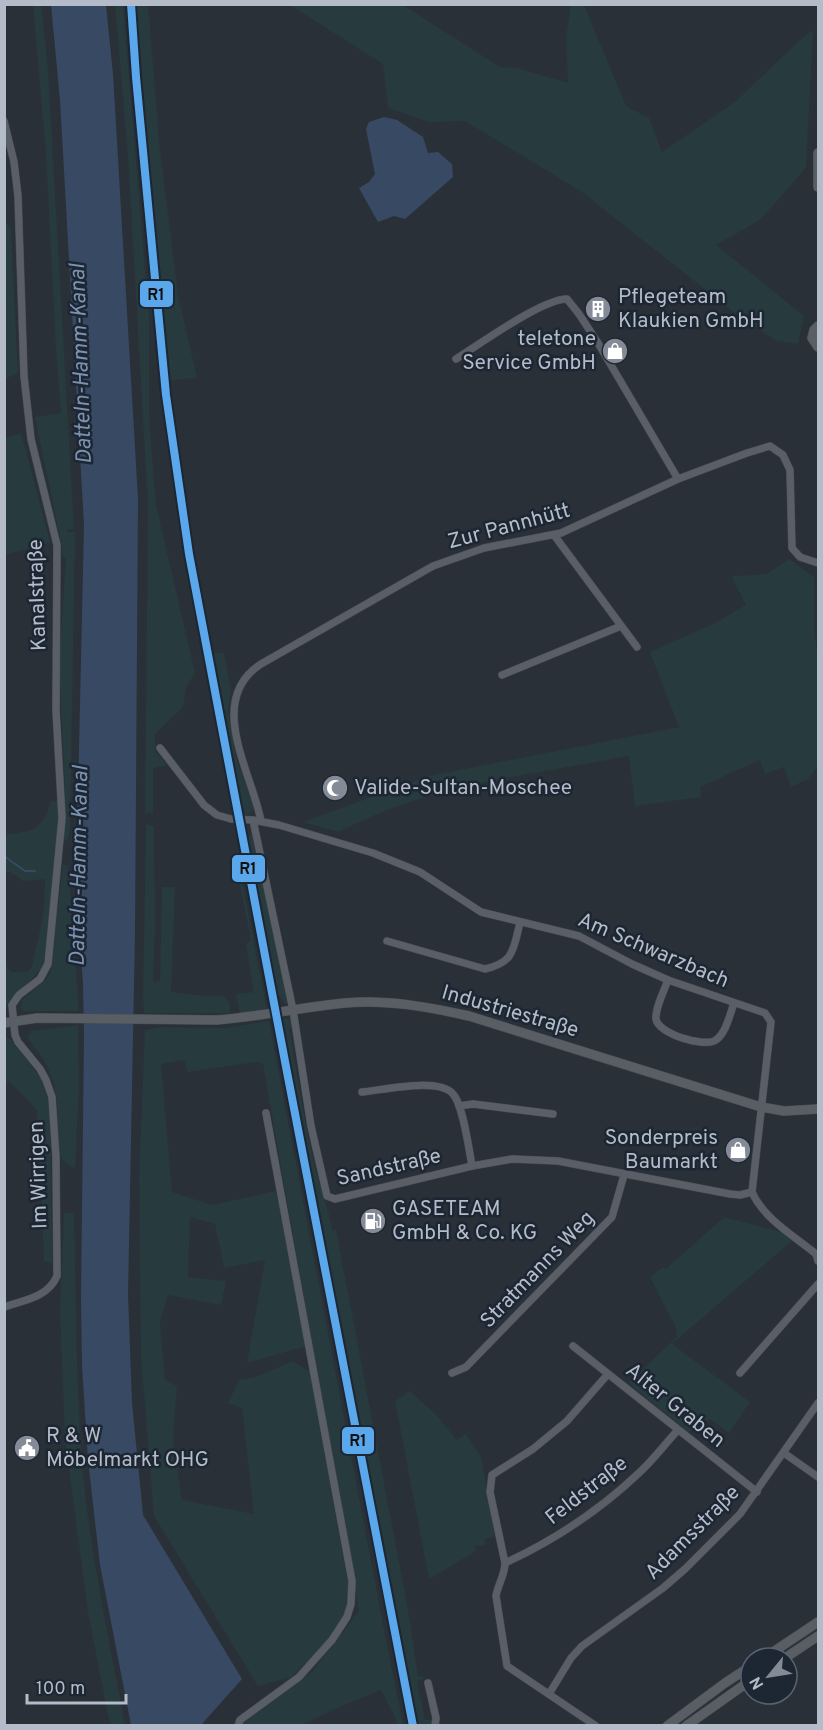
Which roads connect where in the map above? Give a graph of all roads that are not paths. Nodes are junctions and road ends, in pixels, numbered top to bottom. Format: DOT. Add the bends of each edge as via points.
graph roads {
  1 [pos="4,121"];
  2 [pos="819,153"];
  3 [pos="819,187"];
  4 [pos="819,326"];
  5 [pos="819,347"];
  6 [pos="456,359"];
  7 [pos="678,479"];
  8 [pos="554,536"];
  9 [pos="819,563"];
  10 [pos="621,626"];
  11 [pos="637,647"];
  12 [pos="502,675"];
  13 [pos="160,748"];
  14 [pos="253,820"];
  15 [pos="261,821"];
  16 [pos="520,923"];
  17 [pos="387,941"];
  18 [pos="668,980"];
  19 [pos="734,1003"];
  20 [pos="293,1010"];
  21 [pos="9,1022"];
  22 [pos="362,1092"];
  23 [pos="459,1106"];
  24 [pos="761,1107"];
  25 [pos="817,1108"];
  26 [pos="266,1113"];
  27 [pos="553,1113"];
  28 [pos="472,1166"];
  29 [pos="624,1175"];
  30 [pos="752,1192"];
  31 [pos="819,1261"];
  32 [pos="819,1284"];
  33 [pos="4,1307"];
  34 [pos="573,1346"];
  35 [pos="740,1372"];
  36 [pos="452,1373"];
  37 [pos="608,1374"];
  38 [pos="819,1402"];
  39 [pos="678,1430"];
  40 [pos="784,1453"];
  41 [pos="819,1477"];
  42 [pos="757,1492"];
  43 [pos="505,1563"];
  44 [pos="819,1622"];
  45 [pos="819,1636"];
  46 [pos="782,1646"];
  47 [pos="799,1649"];
  48 [pos="739,1674"];
  49 [pos="428,1683"];
  50 [pos="739,1688"];
  51 [pos="549,1694"];
  52 [pos="238,1725"];
  53 [pos="435,1725"];
  54 [pos="596,1725"];
  55 [pos="667,1725"];
  56 [pos="686,1725"];
  1 -- 21 [label="street, Kanalstraße" via="18,196 24,376 31,439 57,545 56,710 62,818 48,964 40,979 15,1000"];
  2 -- 3 [label="main road"];
  4 -- 5 [label="main road" via="812,338"];
  6 -- 7 [label="street" via="553,302 567,299"];
  7 -- 8 [label="street, Zur Pannhütt"];
  7 -- 9 [label="street, Zur Pannhütt" via="770,446 783,455 790,470 792,548 800,557"];
  8 -- 10 [label="street"];
  8 -- 15 [label="street, Zur Pannhütt" via="484,548 433,566 247,675 237,693 234,719 240,755"];
  10 -- 11 [label="street"];
  10 -- 12 [label="street"];
  13 -- 14 [label="street, Am Schwarzbach" via="211,812 231,819"];
  14 -- 15 [label="street, Am Schwarzbach"];
  14 -- 20 [label="street, Sandstraße"];
  15 -- 16 [label="street, Am Schwarzbach" via="373,853 420,872 481,912"];
  16 -- 17 [label="street" via="512,953 500,966 485,969"];
  16 -- 18 [label="street, Am Schwarzbach" via="579,936"];
  18 -- 19 [label="street, Am Schwarzbach"];
  18 -- 19 [label="street" via="656,1016 658,1026 701,1044 714,1042 723,1033"];
  19 -- 24 [label="street, Am Schwarzbach" via="770,1018"];
  20 -- 21 [label="main road, Industriestraße" via="216,1020 37,1018"];
  20 -- 24 [label="main road, Industriestraße" via="347,1002 425,1006 469,1016"];
  20 -- 28 [label="street, Sandstraße" via="311,1126 327,1196 335,1199"];
  21 -- 33 [label="street, Im Wirrigen" via="18,1042 40,1069 51,1096 57,1268 55,1282 46,1291"];
  22 -- 23 [label="street" via="444,1087"];
  23 -- 27 [label="street" via="473,1104"];
  23 -- 28 [label="street"];
  24 -- 25 [label="main road, Industriestraße" via="784,1111"];
  24 -- 30 [label="street"];
  26 -- 52 [label="street" via="350,1570 351,1604 332,1640 298,1677"];
  28 -- 29 [label="street, Sandstraße" via="512,1159 558,1161"];
  29 -- 30 [label="street, Sandstraße" via="729,1194"];
  29 -- 36 [label="street, Stratmanns Weg" via="612,1217 466,1367"];
  30 -- 31 [label="street" via="756,1202 816,1254"];
  32 -- 35 [label="street"];
  34 -- 37 [label="street, Alter Graben"];
  37 -- 39 [label="street, Alter Graben"];
  37 -- 43 [label="street" via="567,1421 492,1475 490,1492"];
  38 -- 40 [label="street, Adamsstraße"];
  39 -- 42 [label="street, Alter Graben"];
  39 -- 43 [label="street, Feldstraße" via="640,1472 590,1514 538,1548"];
  40 -- 41 [label="street"];
  40 -- 42 [label="street, Adamsstraße"];
  42 -- 51 [label="street, Adamsstraße" via="685,1569 582,1646"];
  43 -- 51 [label="street" via="496,1596 507,1666"];
  44 -- 46 [label="main road"];
  45 -- 47 [label="main road"];
  48 -- 55 [label="main road"];
  49 -- 53 [label="street"];
  50 -- 56 [label="main road"];
  51 -- 54 [label="street"];
}
